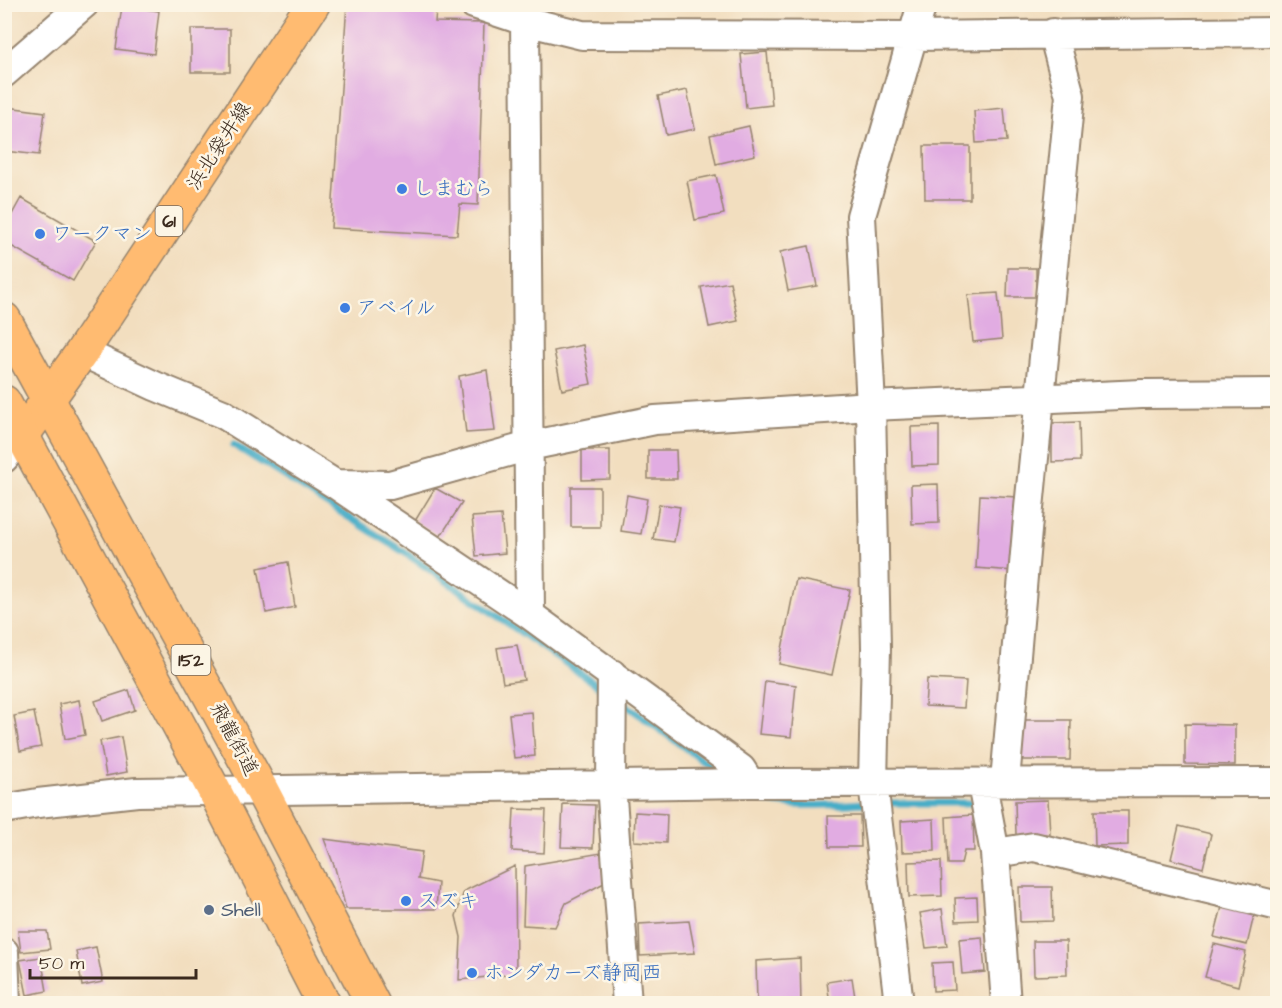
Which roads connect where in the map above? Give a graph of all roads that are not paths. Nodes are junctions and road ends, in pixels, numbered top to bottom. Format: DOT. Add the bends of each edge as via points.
graph roads {
  1 [pos="84,4"];
  2 [pos="313,4"];
  3 [pos="474,4"];
  4 [pos="922,4"];
  5 [pos="525,21"];
  6 [pos="1278,32"];
  7 [pos="1053,33"];
  8 [pos="913,36"];
  9 [pos="4,73"];
  10 [pos="4,319"];
  11 [pos="82,352"];
  12 [pos="1278,393"];
  13 [pos="1041,398"];
  14 [pos="49,399"];
  15 [pos="4,402"];
  16 [pos="871,406"];
  17 [pos="529,446"];
  18 [pos="13,447"];
  19 [pos="335,484"];
  20 [pos="531,615"];
  21 [pos="612,674"];
  22 [pos="993,782"];
  23 [pos="1278,782"];
  24 [pos="750,783"];
  25 [pos="873,783"];
  26 [pos="611,784"];
  27 [pos="261,789"];
  28 [pos="214,790"];
  29 [pos="4,809"];
  30 [pos="995,853"];
  31 [pos="1278,906"];
  32 [pos="4,952"];
  33 [pos="6,1004"];
  34 [pos="324,1004"];
  35 [pos="373,1004"];
  36 [pos="627,1004"];
  37 [pos="899,1004"];
  38 [pos="1006,1004"];
  1 -- 9 [label="street"];
  2 -- 11 [label="main road, 浜北袋井線 / 61"];
  3 -- 5 [label="street"];
  4 -- 8 [label="street"];
  5 -- 8 [label="street" via="582,35"];
  5 -- 17 [label="street"];
  6 -- 7 [label="street"];
  7 -- 8 [label="street"];
  7 -- 13 [label="street" via="1070,96"];
  8 -- 16 [label="street" via="861,216"];
  10 -- 14 [label="main road, 飛龍街道 / 152"];
  11 -- 14 [label="main road, 浜北袋井線 / 61"];
  11 -- 19 [label="street" via="224,414"];
  12 -- 13 [label="street"];
  13 -- 16 [label="street"];
  13 -- 22 [label="street"];
  14 -- 18 [label="main road, 浜北袋井線 / 61"];
  14 -- 27 [label="main road, 飛龍街道 / 152"];
  15 -- 18 [label="main road, 152"];
  16 -- 17 [label="street" via="655,420"];
  16 -- 25 [label="street" via="876,648"];
  17 -- 19 [label="street" via="390,485"];
  17 -- 20 [label="street"];
  18 -- 28 [label="main road, 152"];
  19 -- 20 [label="street"];
  20 -- 21 [label="street"];
  21 -- 24 [label="street" via="741,769"];
  21 -- 26 [label="street"];
  22 -- 23 [label="street"];
  22 -- 25 [label="street"];
  22 -- 30 [label="street"];
  24 -- 25 [label="street"];
  24 -- 26 [label="street"];
  25 -- 37 [label="street"];
  26 -- 27 [label="street"];
  26 -- 36 [label="street"];
  27 -- 28 [label="street"];
  27 -- 35 [label="main road, 飛龍街道 / 152"];
  28 -- 29 [label="street" via="99,795"];
  28 -- 34 [label="main road, 152"];
  30 -- 31 [label="street" via="1034,847"];
  30 -- 38 [label="street"];
  32 -- 33 [label="street"];
}
